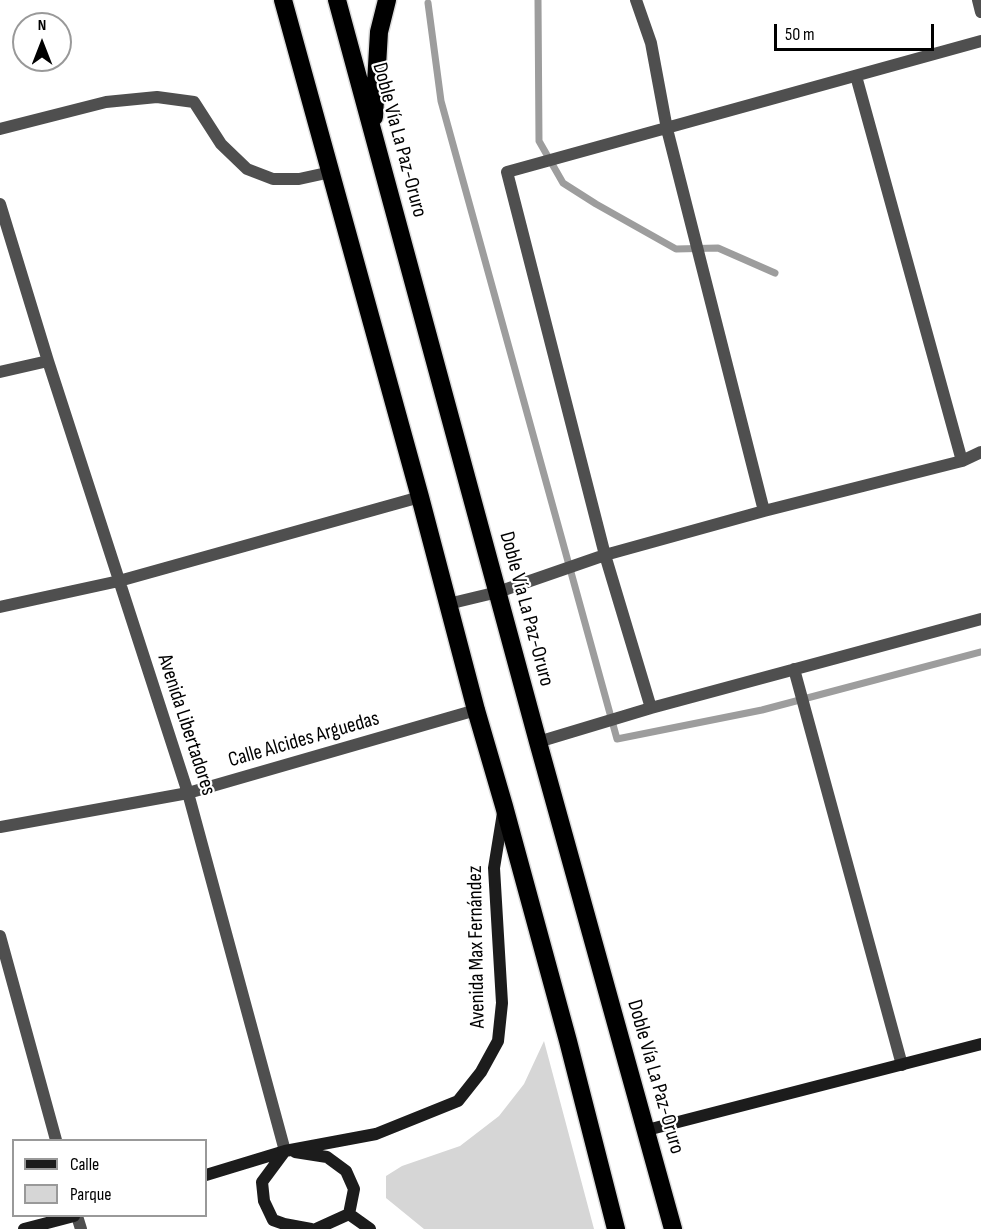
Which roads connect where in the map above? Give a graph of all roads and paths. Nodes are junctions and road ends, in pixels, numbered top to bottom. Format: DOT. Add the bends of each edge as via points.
graph roads {
  1 [pos="283,0"];
  2 [pos="337,0"];
  3 [pos="387,0"];
  4 [pos="636,0"];
  5 [pos="978,0"];
  6 [pos="981,12"];
  7 [pos="981,41"];
  8 [pos="856,76"];
  9 [pos="0,129"];
  10 [pos="667,129"];
  11 [pos="373,131"];
  12 [pos="331,172"];
  13 [pos="0,204"];
  14 [pos="48,360"];
  15 [pos="0,372"];
  16 [pos="981,452"];
  17 [pos="962,461"];
  18 [pos="420,496"];
  19 [pos="764,511"];
  20 [pos="605,555"];
  21 [pos="119,581"];
  22 [pos="498,592"];
  23 [pos="448,604"];
  24 [pos="0,607"];
  25 [pos="981,619"];
  26 [pos="794,669"];
  27 [pos="651,708"];
  28 [pos="476,710"];
  29 [pos="538,742"];
  30 [pos="188,794"];
  31 [pos="504,806"];
  32 [pos="0,827"];
  33 [pos="0,936"];
  34 [pos="981,1044"];
  35 [pos="902,1065"];
  36 [pos="646,1130"];
  37 [pos="57,1139"];
  38 [pos="285,1151"];
  39 [pos="207,1175"];
  40 [pos="349,1214"];
  41 [pos="69,1217"];
  42 [pos="24,1229"];
  43 [pos="311,1229"];
  44 [pos="316,1229"];
  45 [pos="370,1229"];
  46 [pos="616,1229"];
  47 [pos="673,1229"];
  1 -- 12 [label="highway"];
  2 -- 11 [label="highway, Doble Vía La Paz-Oruro"];
  3 -- 11 [label="highway" via="379,32"];
  4 -- 10 [label="street" via="651,43"];
  5 -- 6 [label="street"];
  7 -- 8 [label="street"];
  8 -- 10 [label="street"];
  8 -- 17 [label="street"];
  9 -- 12 [label="street" via="105,102 157,97 194,102 221,144 247,169 273,179 299,179"];
  10 -- 19 [label="street"];
  10 -- 20 [label="street" via="507,172"];
  11 -- 22 [label="highway, Doble Vía La Paz-Oruro"];
  12 -- 18 [label="highway"];
  13 -- 14 [label="street, Avenida Libertadores"];
  14 -- 15 [label="street"];
  14 -- 21 [label="street, Avenida Libertadores"];
  16 -- 17 [label="street"];
  17 -- 19 [label="street"];
  18 -- 21 [label="street"];
  18 -- 23 [label="highway"];
  19 -- 20 [label="street"];
  20 -- 22 [label="street"];
  20 -- 27 [label="street"];
  21 -- 24 [label="street"];
  21 -- 30 [label="street, Avenida Libertadores"];
  22 -- 23 [label="street"];
  22 -- 29 [label="highway, Doble Vía La Paz-Oruro"];
  23 -- 28 [label="highway"];
  25 -- 26 [label="street"];
  26 -- 27 [label="street"];
  26 -- 35 [label="street"];
  27 -- 29 [label="street"];
  28 -- 30 [label="street, Calle Alcides Arguedas"];
  28 -- 31 [label="highway"];
  29 -- 36 [label="highway, Doble Vía La Paz-Oruro"];
  30 -- 32 [label="street, Calle Alcides Arguedas"];
  30 -- 38 [label="street, Avenida Libertadores"];
  31 -- 38 [label="street, Avenida Max Fernández" via="494,868 502,1003 498,1041 481,1072 458,1101 375,1134"];
  31 -- 46 [label="highway"];
  33 -- 37 [label="street"];
  34 -- 35 [label="street"];
  35 -- 36 [label="street"];
  36 -- 47 [label="highway, Doble Vía La Paz-Oruro"];
  38 -- 39 [label="street, Avenida Max Fernández"];
  38 -- 40 [label="street" via="327,1157 346,1171 354,1189"];
  38 -- 43 [label="street" via="262,1182 264,1201 273,1220"];
  40 -- 44 [label="street"];
  40 -- 45 [label="street"];
  41 -- 42 [label="street"];
}
